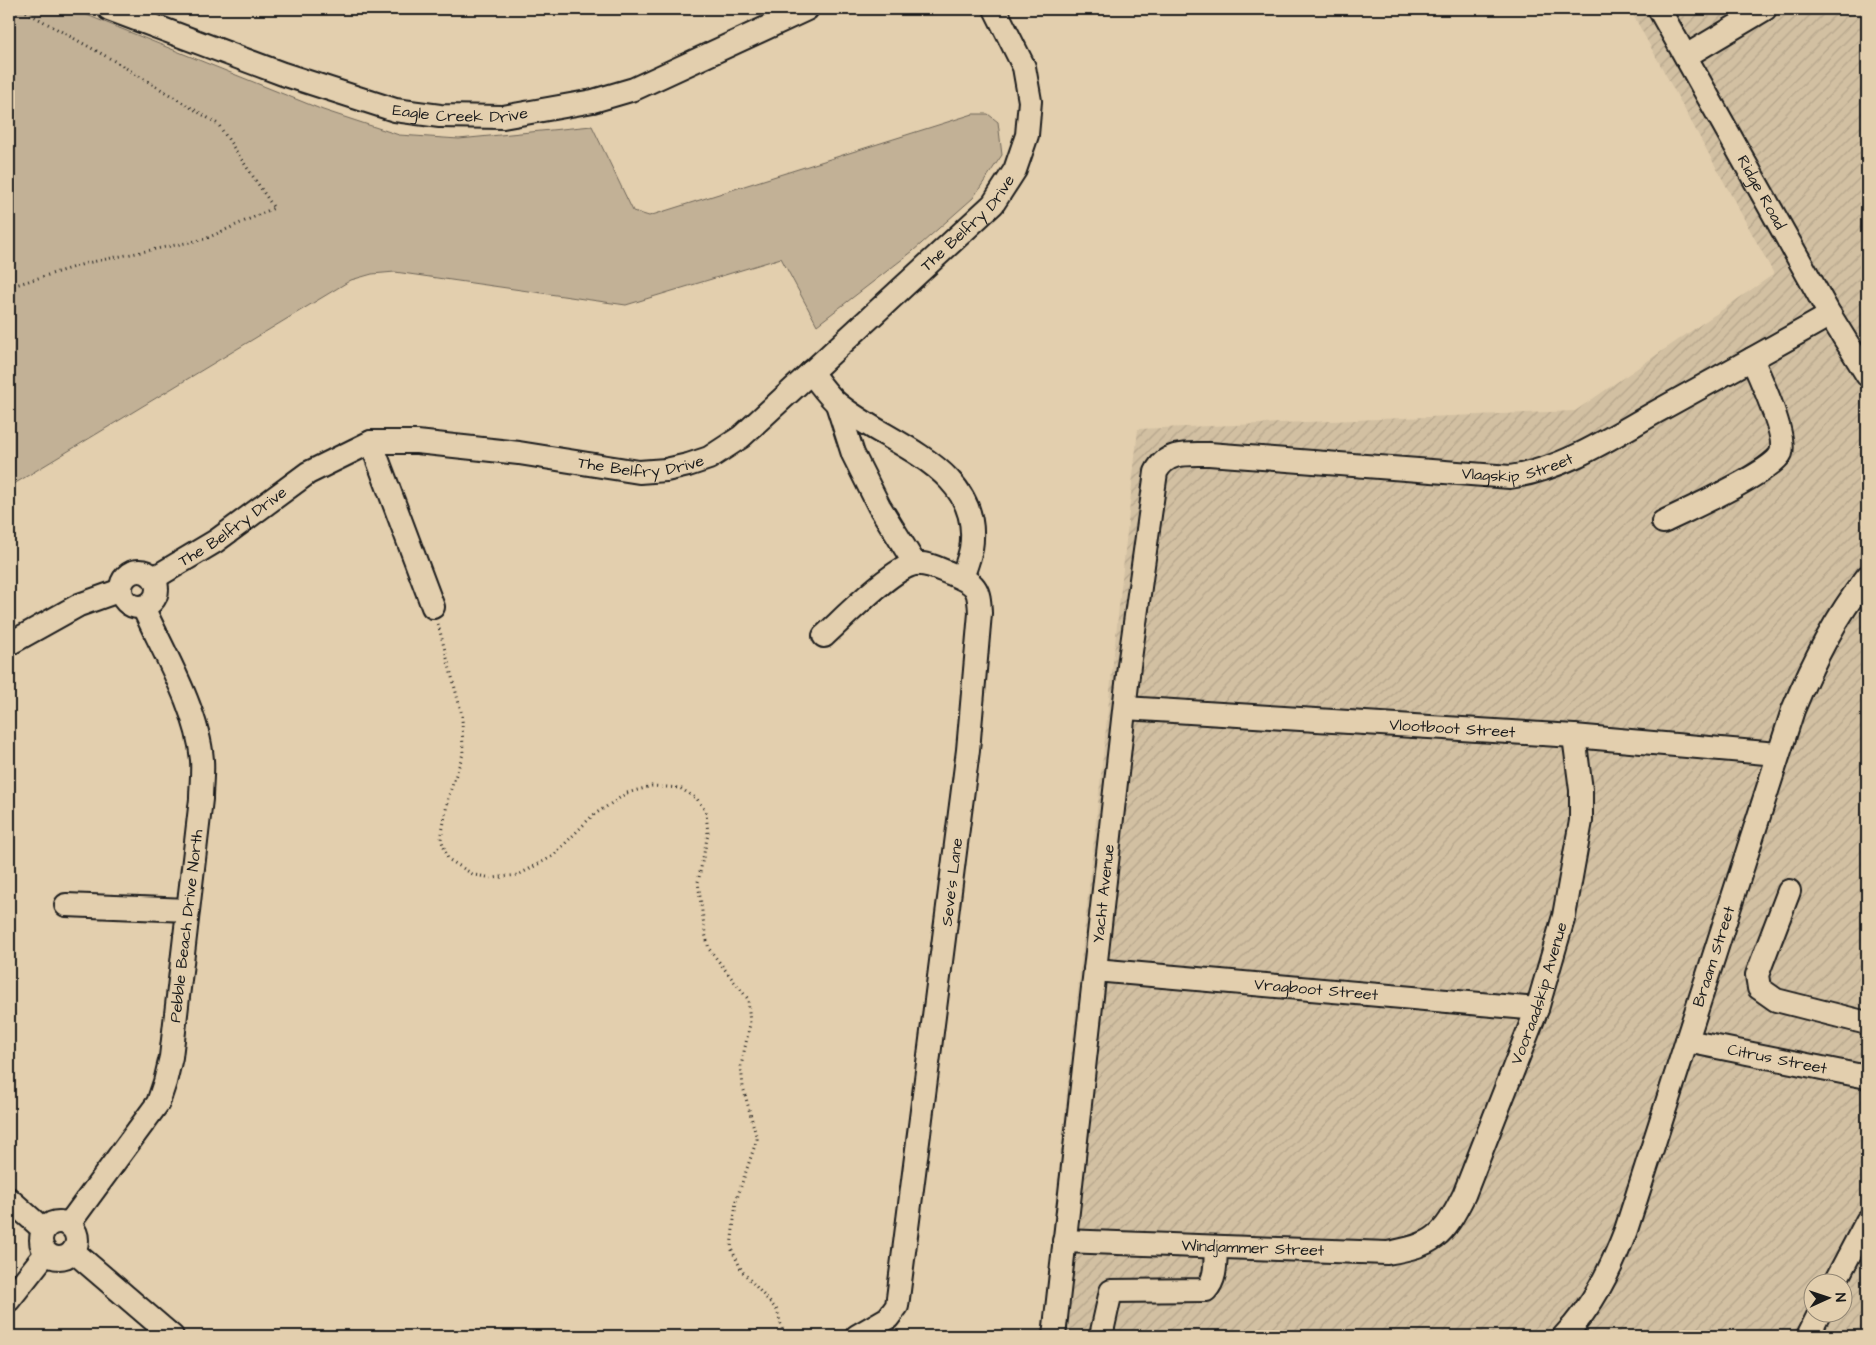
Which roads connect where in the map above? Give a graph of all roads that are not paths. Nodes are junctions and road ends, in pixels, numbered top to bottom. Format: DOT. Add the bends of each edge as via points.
graph roads {
  1 [pos="109,9"];
  2 [pos="807,9"];
  3 [pos="996,9"];
  4 [pos="1659,9"];
  5 [pos="1765,9"];
  6 [pos="1686,56"];
  7 [pos="1830,315"];
  8 [pos="1752,359"];
  9 [pos="811,372"];
  10 [pos="1867,375"];
  11 [pos="837,404"];
  12 [pos="371,442"];
  13 [pos="1169,457"];
  14 [pos="1662,522"];
  15 [pos="915,564"];
  16 [pos="1867,577"];
  17 [pos="154,578"];
  18 [pos="962,578"];
  19 [pos="121,590"];
  20 [pos="143,607"];
  21 [pos="433,607"];
  22 [pos="824,636"];
  23 [pos="9,644"];
  24 [pos="1126,708"];
  25 [pos="1574,736"];
  26 [pos="1778,754"];
  27 [pos="1789,891"];
  28 [pos="66,905"];
  29 [pos="188,910"];
  30 [pos="1095,970"];
  31 [pos="1538,1009"];
  32 [pos="1867,1023"];
  33 [pos="1687,1040"];
  34 [pos="1867,1077"];
  35 [pos="9,1199"];
  36 [pos="1867,1221"];
  37 [pos="69,1224"];
  38 [pos="44,1230"];
  39 [pos="1439,1236"];
  40 [pos="1064,1241"];
  41 [pos="1216,1247"];
  42 [pos="74,1251"];
  43 [pos="46,1253"];
  44 [pos="1840,1272"];
  45 [pos="9,1300"];
  46 [pos="1815,1322"];
  47 [pos="172,1336"];
  48 [pos="857,1336"];
  49 [pos="1054,1336"];
  50 [pos="1101,1336"];
  51 [pos="1564,1336"];
  52 [pos="1808,1336"];
  1 -- 2 [label="street, Eagle Creek Drive" via="283,74 395,110 440,116 503,118 592,101 634,89"];
  3 -- 9 [label="street, The Belfry Drive" via="1024,67 1030,101 1027,135 1015,170 993,204"];
  4 -- 6 [label="street, Ridge Road"];
  5 -- 6 [label="street"];
  6 -- 7 [label="street, Ridge Road"];
  7 -- 8 [label="street, Vlagskip Street"];
  7 -- 10 [label="street, Ridge Road"];
  8 -- 13 [label="street, Vlagskip Street" via="1594,447 1552,468 1531,474 1510,477 1209,454"];
  8 -- 14 [label="street" via="1782,439 1781,454 1764,470"];
  9 -- 11 [label="street"];
  9 -- 12 [label="street, The Belfry Drive" via="740,437 709,458 666,470 639,472 519,453 427,443"];
  11 -- 15 [label="street" via="853,454 879,506"];
  11 -- 18 [label="street" via="928,462 950,479 962,495 970,516 971,548"];
  12 -- 17 [label="street, The Belfry Drive" via="308,474 216,541"];
  12 -- 21 [label="street"];
  13 -- 24 [label="street, Yacht Avenue" via="1161,462 1156,472"];
  15 -- 18 [label="street, Seve's Lane" via="931,566"];
  15 -- 22 [label="street" via="896,573"];
  16 -- 26 [label="street, Braam Street" via="1813,661"];
  17 -- 19 [label="street" via="143,571 130,573"];
  17 -- 20 [label="street" via="157,595"];
  18 -- 48 [label="street, Seve's Lane" via="972,583 979,594 980,613 969,740 897,1306 888,1318"];
  19 -- 20 [label="street" via="128,604"];
  19 -- 23 [label="street" via="79,605"];
  20 -- 29 [label="street, Pebble Beach Drive North" via="186,701 202,761 201,799"];
  24 -- 25 [label="street, Vlootboot Street"];
  24 -- 30 [label="street, Yacht Avenue"];
  25 -- 26 [label="street, Vlootboot Street"];
  25 -- 31 [label="street, Vooraadskip Avenue" via="1581,790 1581,821 1564,916"];
  26 -- 33 [label="street, Braam Street"];
  27 -- 32 [label="street" via="1757,974 1760,988 1776,1000"];
  28 -- 29 [label="street"];
  29 -- 37 [label="street, Pebble Beach Drive North" via="171,1057 158,1103"];
  30 -- 31 [label="street, Vragboot Street"];
  30 -- 40 [label="street, Yacht Avenue"];
  31 -- 39 [label="street, Vooraadskip Avenue" via="1464,1196"];
  33 -- 34 [label="street, Citrus Street"];
  33 -- 51 [label="street, Braam Street" via="1613,1263 1593,1299"];
  35 -- 38 [label="street"];
  36 -- 44 [label="street"];
  37 -- 38 [label="street" via="55,1222"];
  37 -- 42 [label="street" via="77,1234"];
  38 -- 43 [label="street" via="41,1245"];
  39 -- 41 [label="street, Windjammer Street" via="1421,1246 1387,1253"];
  40 -- 41 [label="street, Windjammer Street"];
  40 -- 49 [label="street, Yacht Avenue"];
  41 -- 50 [label="street" via="1214,1274 1206,1290 1111,1291"];
  42 -- 43 [label="street" via="69,1256 57,1258"];
  42 -- 47 [label="street"];
  43 -- 45 [label="street"];
  46 -- 52 [label="street"];
}
